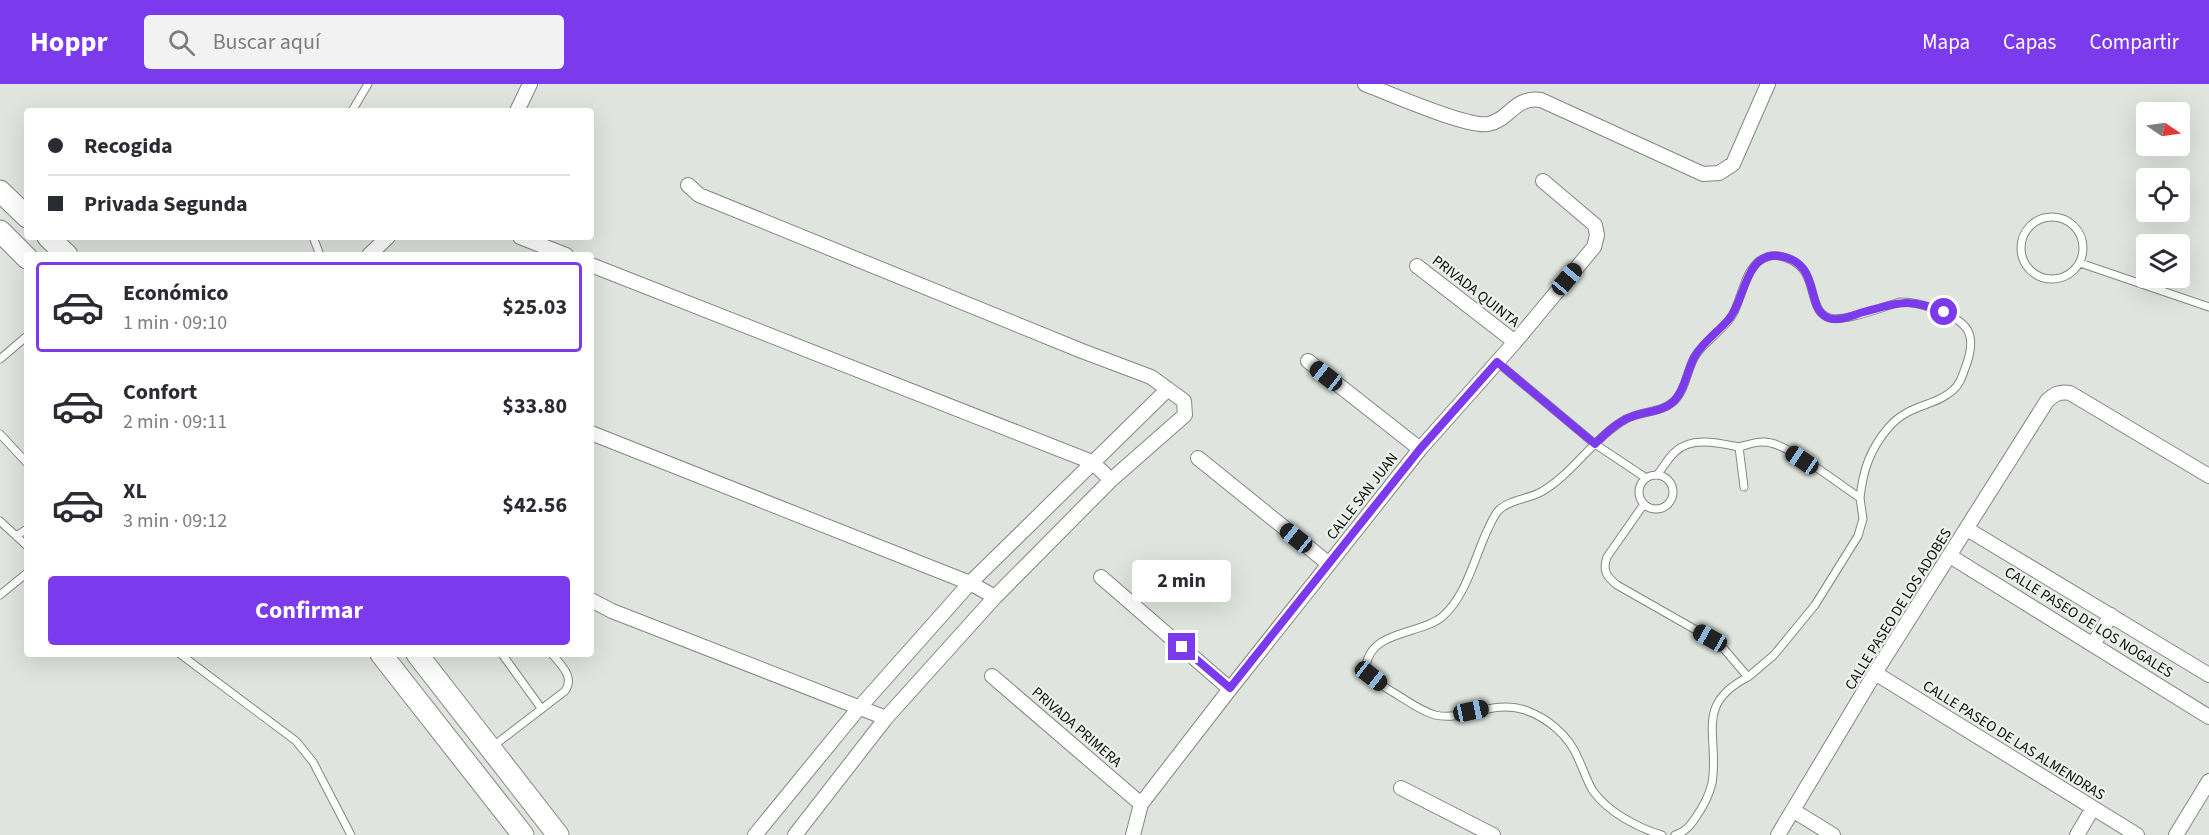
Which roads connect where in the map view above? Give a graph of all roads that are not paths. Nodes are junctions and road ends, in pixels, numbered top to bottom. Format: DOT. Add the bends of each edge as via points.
graph roads {
  1 [pos="368,84"];
  2 [pos="530,84"];
  3 [pos="1365,84"];
  4 [pos="1768,84"];
  5 [pos="354,108"];
  6 [pos="518,108"];
  7 [pos="1543,181"];
  8 [pos="688,185"];
  9 [pos="0,191"];
  10 [pos="24,214"];
  11 [pos="0,231"];
  12 [pos="51,240"];
  13 [pos="385,240"];
  14 [pos="528,240"];
  15 [pos="64,252"];
  16 [pos="372,252"];
  17 [pos="558,252"];
  18 [pos="24,255"];
  19 [pos="2080,263"];
  20 [pos="594,266"];
  21 [pos="1417,266"];
  22 [pos="2209,308"];
  23 [pos="24,339"];
  24 [pos="1515,342"];
  25 [pos="0,359"];
  26 [pos="1308,361"];
  27 [pos="1497,362"];
  28 [pos="1168,389"];
  29 [pos="0,434"];
  30 [pos="594,434"];
  31 [pos="1595,444"];
  32 [pos="1739,447"];
  33 [pos="1420,449"];
  34 [pos="1198,458"];
  35 [pos="24,460"];
  36 [pos="1092,462"];
  37 [pos="1657,475"];
  38 [pos="2209,476"];
  39 [pos="1646,478"];
  40 [pos="1111,480"];
  41 [pos="1744,486"];
  42 [pos="1860,498"];
  43 [pos="1644,504"];
  44 [pos="0,521"];
  45 [pos="1967,529"];
  46 [pos="24,531"];
  47 [pos="16,536"];
  48 [pos="24,543"];
  49 [pos="1950,556"];
  50 [pos="1329,564"];
  51 [pos="24,575"];
  52 [pos="1101,577"];
  53 [pos="970,583"];
  54 [pos="0,595"];
  55 [pos="995,597"];
  56 [pos="594,602"];
  57 [pos="2111,615"];
  58 [pos="2094,644"];
  59 [pos="184,657"];
  60 [pos="383,657"];
  61 [pos="419,657"];
  62 [pos="504,657"];
  63 [pos="554,657"];
  64 [pos="1875,674"];
  65 [pos="2209,675"];
  66 [pos="992,676"];
  67 [pos="1748,677"];
  68 [pos="1230,688"];
  69 [pos="541,708"];
  70 [pos="859,708"];
  71 [pos="2209,717"];
  72 [pos="886,718"];
  73 [pos="490,748"];
  74 [pos="2209,781"];
  75 [pos="1401,788"];
  76 [pos="1141,804"];
  77 [pos="2093,808"];
  78 [pos="1794,811"];
  79 [pos="351,835"];
  80 [pos="523,835"];
  81 [pos="558,835"];
  82 [pos="755,835"];
  83 [pos="795,835"];
  84 [pos="1133,835"];
  85 [pos="1493,835"];
  86 [pos="1662,835"];
  87 [pos="1675,835"];
  88 [pos="1778,835"];
  89 [pos="1833,835"];
  90 [pos="2077,835"];
  91 [pos="2137,835"];
  92 [pos="2175,835"];
  1 -- 5 [label="lane"];
  2 -- 6 [label="street"];
  3 -- 4 [label="street" via="1481,124 1494,122 1520,102 1541,100 1703,174 1719,173 1733,164"];
  7 -- 24 [label="street, CALLE SAN JUAN" via="1595,225 1597,235 1593,247"];
  8 -- 28 [label="street" via="699,195 1151,377"];
  9 -- 10 [label="main road"];
  11 -- 18 [label="main road"];
  12 -- 15 [label="main road"];
  13 -- 16 [label="street"];
  14 -- 17 [label="street"];
  19 -- 19 [label="lane" via="2084,245 2070,222 2044,218 2024,234 2023,261 2042,279 2068,276"];
  19 -- 22 [label="lane"];
  20 -- 36 [label="street"];
  21 -- 24 [label="street, PRIVADA QUINTA"];
  23 -- 25 [label="lane"];
  24 -- 27 [label="street, CALLE SAN JUAN"];
  26 -- 33 [label="street"];
  27 -- 31 [label="lane"];
  27 -- 33 [label="street, CALLE SAN JUAN"];
  28 -- 36 [label="street"];
  28 -- 40 [label="street" via="1184,401 1185,415"];
  29 -- 35 [label="lane"];
  30 -- 53 [label="street"];
  31 -- 39 [label="lane"];
  31 -- 42 [label="lane" via="1626,419 1673,402 1696,355 1733,314 1754,267 1762,259 1778,255 1803,267 1818,309 1826,317 1840,319 1909,302 1956,317 1965,324 1971,339 1970,353 1957,386 1945,396 1911,409 1890,425 1868,457"];
  31 -- 86 [label="lane" via="1542,492 1499,509 1462,590 1447,612 1423,628 1383,641 1370,652 1366,666 1371,676 1386,688 1433,715 1452,716 1502,707 1537,716 1571,744 1593,791 1602,801 1629,821"];
  32 -- 37 [label="lane" via="1691,443 1675,452"];
  32 -- 41 [label="lane"];
  32 -- 42 [label="lane" via="1755,442 1783,447"];
  33 -- 50 [label="street, CALLE SAN JUAN"];
  34 -- 50 [label="street"];
  36 -- 40 [label="street"];
  36 -- 53 [label="street"];
  37 -- 39 [label="lane"];
  37 -- 43 [label="lane" via="1671,485 1670,501 1660,508"];
  38 -- 45 [label="street, CALLE PASEO DE LOS ADOBES" via="2070,393 2058,393 2047,401"];
  39 -- 43 [label="lane" via="1639,494"];
  40 -- 55 [label="street"];
  42 -- 67 [label="lane" via="1863,519 1858,536 1815,606 1774,655"];
  43 -- 67 [label="lane" via="1607,558 1606,575 1710,638"];
  44 -- 47 [label="lane"];
  45 -- 49 [label="street, CALLE PASEO DE LOS ADOBES"];
  45 -- 57 [label="street, CALLE PASEO DE LOS NOGALES"];
  46 -- 47 [label="lane"];
  47 -- 48 [label="lane"];
  49 -- 58 [label="street, CALLE PASEO DE LOS NOGALES"];
  49 -- 64 [label="street, CALLE PASEO DE LOS ADOBES"];
  50 -- 68 [label="street, CALLE SAN JUAN"];
  51 -- 54 [label="lane"];
  52 -- 68 [label="street"];
  53 -- 55 [label="street"];
  53 -- 70 [label="street"];
  55 -- 72 [label="street"];
  56 -- 70 [label="street"];
  57 -- 58 [label="street"];
  57 -- 65 [label="street, CALLE PASEO DE LOS NOGALES"];
  58 -- 71 [label="street, CALLE PASEO DE LOS NOGALES"];
  59 -- 79 [label="lane" via="296,741 313,762"];
  60 -- 80 [label="main road"];
  61 -- 73 [label="main road"];
  62 -- 69 [label="lane"];
  63 -- 69 [label="lane" via="567,673 568,686"];
  64 -- 77 [label="street, CALLE PASEO DE LAS ALMENDRAS"];
  64 -- 78 [label="street, CALLE PASEO DE LOS ADOBES"];
  66 -- 76 [label="street, PRIVADA PRIMERA"];
  67 -- 87 [label="lane" via="1727,689 1715,707 1710,789 1690,826"];
  68 -- 76 [label="street, CALLE SAN JUAN"];
  69 -- 73 [label="lane"];
  70 -- 72 [label="street"];
  70 -- 82 [label="street"];
  72 -- 83 [label="street"];
  73 -- 81 [label="main road"];
  74 -- 92 [label="street"];
  75 -- 85 [label="street"];
  76 -- 84 [label="street, CALLE SAN JUAN"];
  77 -- 90 [label="street"];
  77 -- 91 [label="street, CALLE PASEO DE LAS ALMENDRAS"];
  78 -- 88 [label="street, CALLE PASEO DE LOS ADOBES"];
  78 -- 89 [label="street"];
}
